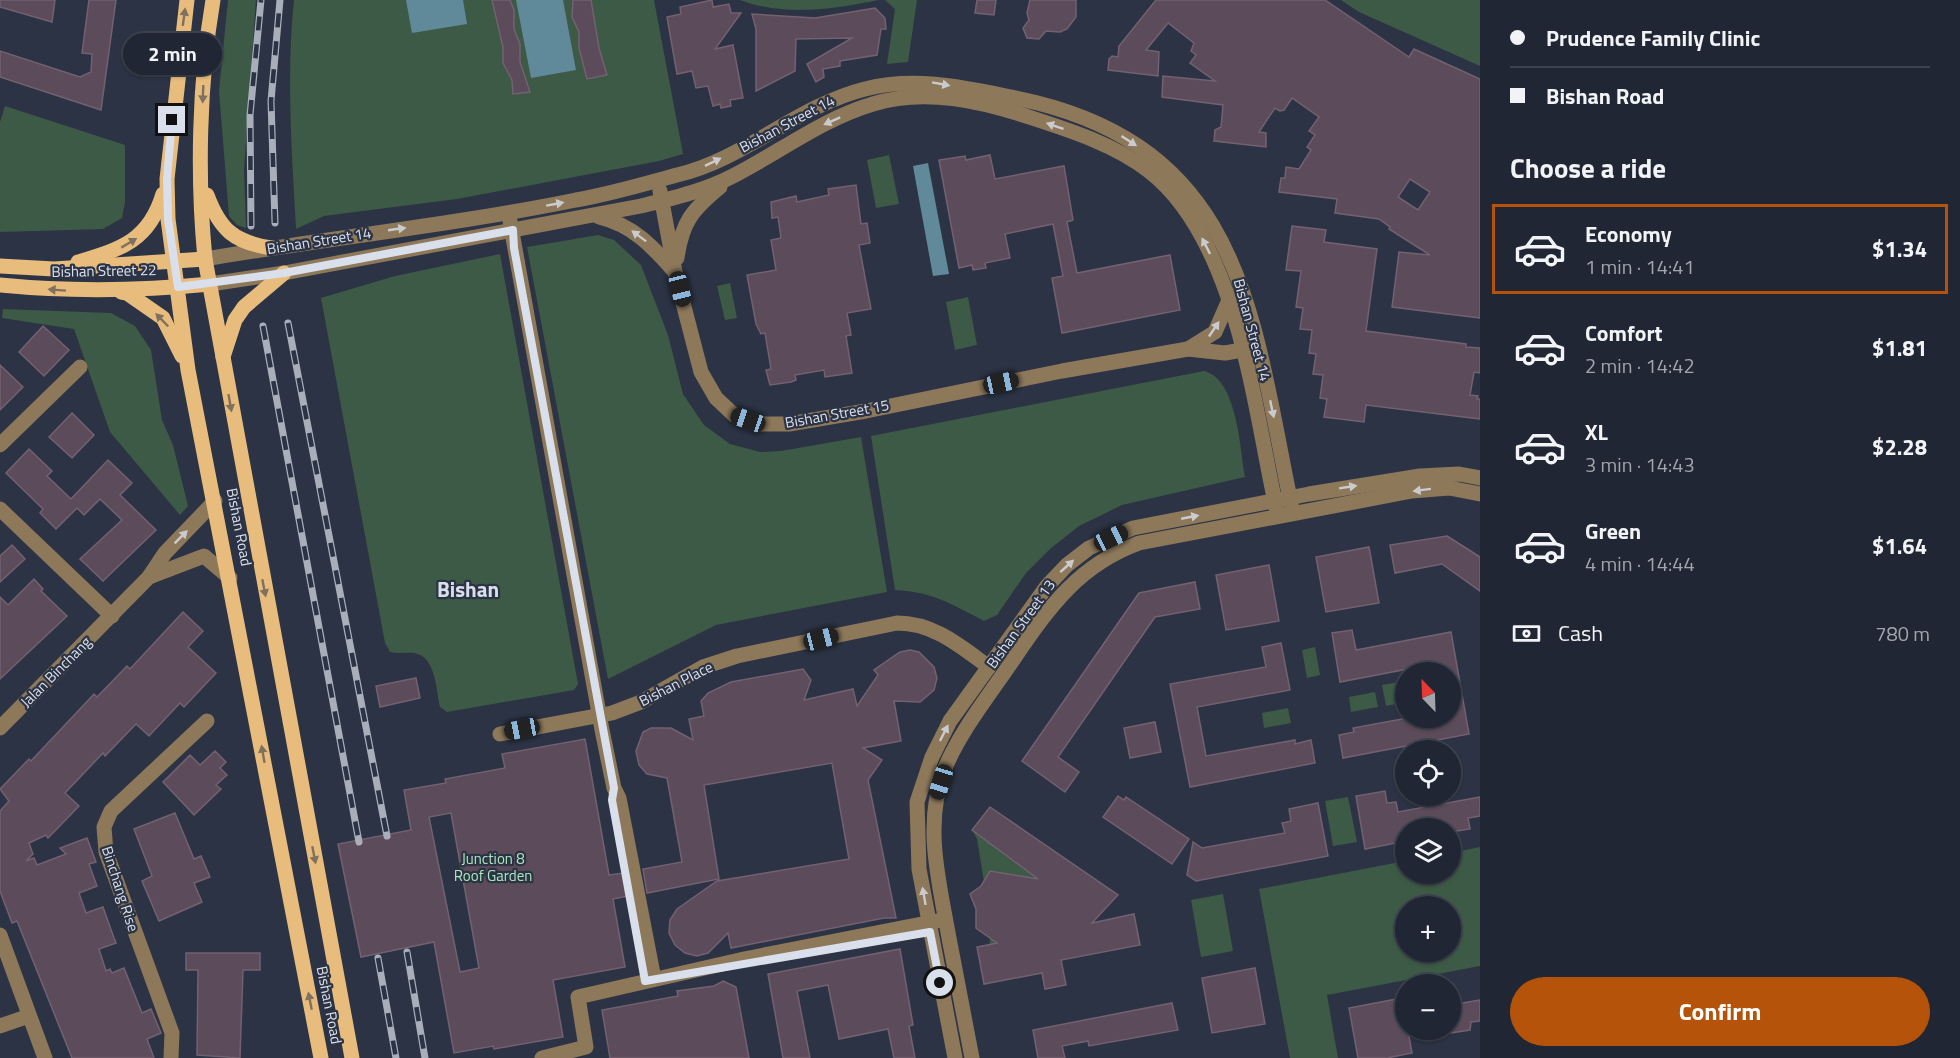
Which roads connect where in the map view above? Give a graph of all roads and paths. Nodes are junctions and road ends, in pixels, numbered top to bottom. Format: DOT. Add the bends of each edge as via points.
graph roads {
  1 [pos="186,0"];
  2 [pos="213,0"];
  3 [pos="734,176"];
  4 [pos="167,179"];
  5 [pos="658,179"];
  6 [pos="203,184"];
  7 [pos="662,201"];
  8 [pos="497,214"];
  9 [pos="592,216"];
  10 [pos="513,230"];
  11 [pos="271,249"];
  12 [pos="205,259"];
  13 [pos="174,262"];
  14 [pos="0,266"];
  15 [pos="54,269"];
  16 [pos="675,272"];
  17 [pos="284,273"];
  18 [pos="210,284"];
  19 [pos="0,285"];
  20 [pos="178,287"];
  21 [pos="115,291"];
  22 [pos="1229,300"];
  23 [pos="1256,331"];
  24 [pos="1188,349"];
  25 [pos="1242,350"];
  26 [pos="223,357"];
  27 [pos="80,367"];
  28 [pos="188,370"];
  29 [pos="0,445"];
  30 [pos="1480,478"];
  31 [pos="1480,494"];
  32 [pos="1290,497"];
  33 [pos="1274,500"];
  34 [pos="215,501"];
  35 [pos="0,509"];
  36 [pos="1286,514"];
  37 [pos="149,577"];
  38 [pos="230,578"];
  39 [pos="112,616"];
  40 [pos="989,667"];
  41 [pos="600,715"];
  42 [pos="207,721"];
  43 [pos="0,728"];
  44 [pos="500,734"];
  45 [pos="946,924"];
  46 [pos="929,927"];
  47 [pos="0,935"];
  48 [pos="649,980"];
  49 [pos="29,1016"];
  50 [pos="0,1026"];
  51 [pos="45,1058"];
  52 [pos="171,1058"];
  53 [pos="321,1058"];
  54 [pos="352,1058"];
  55 [pos="542,1058"];
  56 [pos="955,1058"];
  57 [pos="972,1058"];
  4 -- 1 [label="main road, Bishan Road, one-way"];
  2 -- 6 [label="main road, Bishan Road, one-way" via="204,57"];
  3 -- 7 [label="street, Bishan Street 14"];
  3 -- 16 [label="street" via="689,215 680,237"];
  22 -- 3 [label="street, Bishan Street 14, one-way" via="1195,225 1149,172 1110,147 1058,126 976,102 912,97 871,104 825,124"];
  4 -- 13 [label="main road, Bishan Road"];
  15 -- 4 [label="main road, one-way" via="116,250 142,235 157,213"];
  5 -- 7 [label="street, Bishan Street 15"];
  8 -- 5 [label="street, Bishan Street 14, one-way" via="578,200"];
  5 -- 23 [label="street, Bishan Street 14, one-way" via="703,167 831,99 867,88 930,82 1036,102 1121,136 1160,162 1188,189 1214,224 1232,261"];
  6 -- 11 [label="main road" via="219,221 228,231 242,242"];
  6 -- 12 [label="main road, Bishan Road"];
  7 -- 9 [label="street, Bishan Street 14"];
  7 -- 16 [label="street, Bishan Street 15"];
  8 -- 10 [label="street" via="510,220"];
  11 -- 8 [label="street, Bishan Street 14, one-way"];
  9 -- 10 [label="street, Bishan Street 14"];
  16 -- 9 [label="street, one-way" via="639,234 618,222"];
  10 -- 17 [label="street, Bishan Street 14"];
  10 -- 41 [label="street"];
  11 -- 12 [label="street, Bishan Street 14"];
  12 -- 13 [label="main road, Bishan Street 22"];
  12 -- 18 [label="main road, Bishan Road"];
  13 -- 15 [label="main road, Bishan Street 22"];
  13 -- 20 [label="main road, Bishan Road"];
  14 -- 15 [label="main road, Bishan Street 22"];
  16 -- 24 [label="street, Bishan Street 15" via="701,372 716,398 735,415 762,424 789,424 866,411"];
  17 -- 18 [label="street, Bishan Street 14"];
  17 -- 26 [label="main road" via="260,290 235,320"];
  18 -- 20 [label="main road, Bishan Street 22"];
  18 -- 26 [label="main road, Bishan Road"];
  21 -- 19 [label="main road, Bishan Street 22, one-way"];
  20 -- 21 [label="main road, Bishan Street 22"];
  20 -- 28 [label="main road, Bishan Road"];
  28 -- 21 [label="main road, one-way" via="163,318 127,293"];
  24 -- 22 [label="street, Bishan Street 15, one-way" via="1215,332"];
  22 -- 25 [label="street, Bishan Street 14"];
  23 -- 25 [label="street"];
  23 -- 32 [label="street, Bishan Street 14, one-way"];
  24 -- 25 [label="street, Bishan Street 15" via="1225,353"];
  25 -- 33 [label="street, Bishan Street 14"];
  26 -- 54 [label="main road, Bishan Road, one-way"];
  27 -- 29 [label="street"];
  28 -- 34 [label="main road, Bishan Road"];
  32 -- 30 [label="street, Bishan Street 13, one-way" via="1441,473"];
  31 -- 36 [label="street, Bishan Street 13, one-way" via="1435,488"];
  32 -- 33 [label="street, Bishan Street 13"];
  32 -- 36 [label="street, Bishan Street 14"];
  33 -- 36 [label="street, Bishan Street 14"];
  40 -- 33 [label="street, Bishan Street 13, one-way" via="1047,586 1089,548 1133,528"];
  37 -- 34 [label="street, Jalan Binchang, one-way" via="165,554"];
  34 -- 38 [label="main road, Bishan Road"];
  35 -- 39 [label="street"];
  36 -- 45 [label="street, Bishan Street 13" via="1139,543 1099,561 1058,597 960,738 945,769 933,826"];
  37 -- 38 [label="street, Jalan Binchang" via="204,556"];
  37 -- 39 [label="street, Jalan Binchang"];
  53 -- 38 [label="main road, Bishan Road, one-way"];
  39 -- 43 [label="street, Jalan Binchang"];
  40 -- 41 [label="street, Bishan Place" via="931,628 897,623 737,656 703,668 641,702"];
  46 -- 40 [label="street, Bishan Street 13, one-way" via="919,869 917,802 932,757 950,721"];
  41 -- 44 [label="street, Bishan Place"];
  41 -- 48 [label="street" via="619,798"];
  42 -- 52 [label="street, Binchang Rise" via="111,811 104,827 106,852 172,1033"];
  45 -- 46 [label="street"];
  45 -- 57 [label="street, Bishan Street 13"];
  46 -- 48 [label="street" via="745,965 737,963"];
  46 -- 56 [label="street, Bishan Street 13"];
  47 -- 49 [label="street"];
  48 -- 55 [label="street" via="578,997 586,1047"];
  49 -- 50 [label="street"];
  49 -- 51 [label="street"];
}
